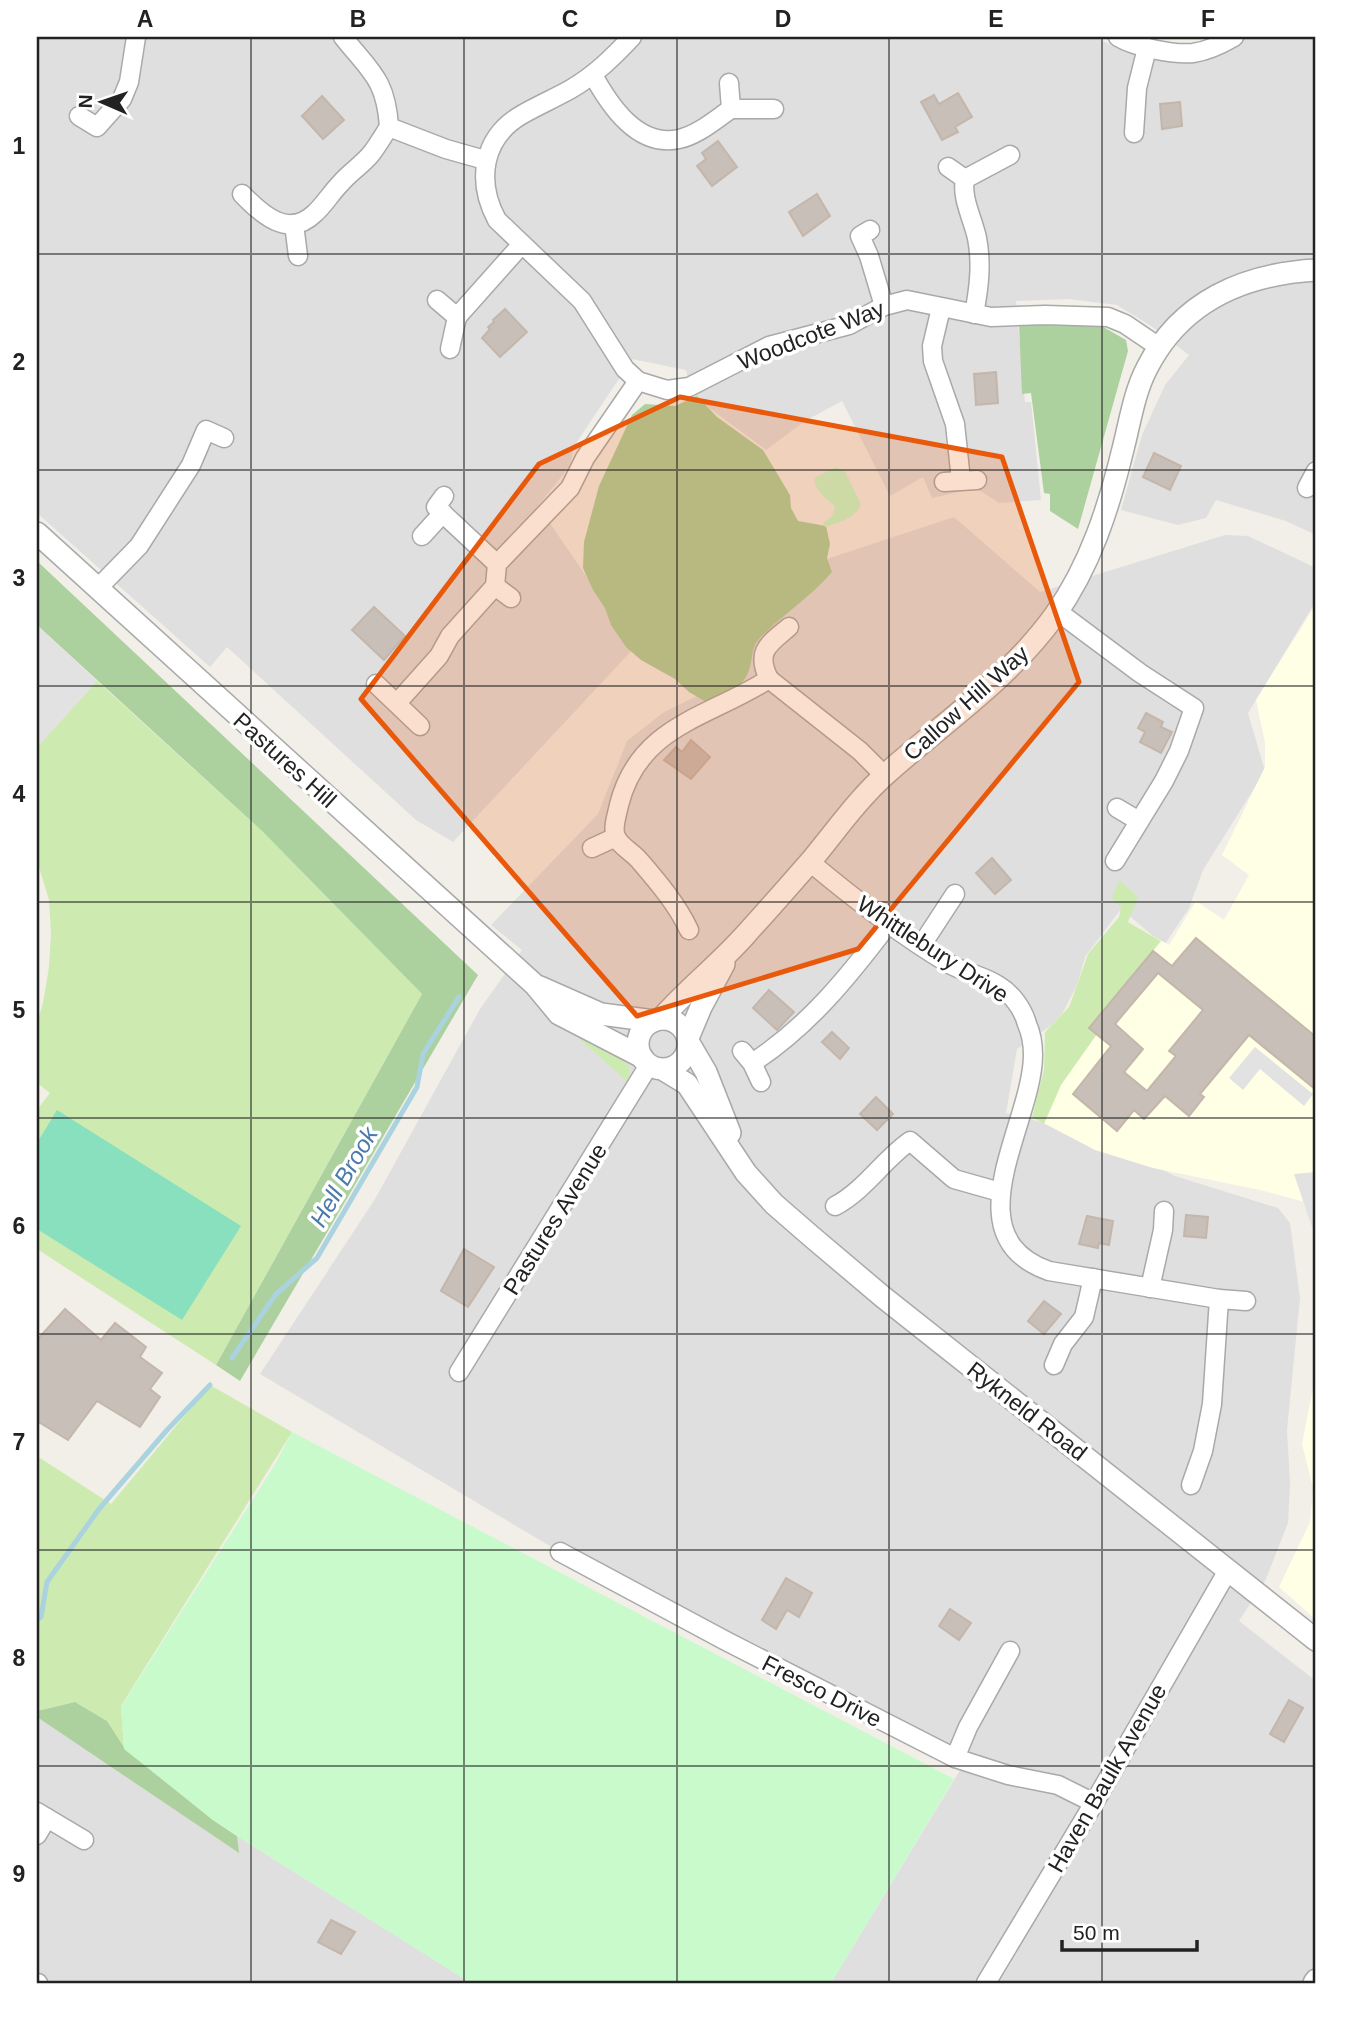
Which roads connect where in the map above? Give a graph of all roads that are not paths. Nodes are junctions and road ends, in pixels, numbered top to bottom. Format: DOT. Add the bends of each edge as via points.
graph roads {
  1 [pos="136,37"];
  2 [pos="343,37"];
  3 [pos="632,37"];
  4 [pos="1118,37"];
  5 [pos="1234,37"];
  6 [pos="1147,48"];
  7 [pos="593,75"];
  8 [pos="729,83"];
  9 [pos="731,109"];
  10 [pos="774,109"];
  11 [pos="79,116"];
  12 [pos="389,127"];
  13 [pos="1134,132"];
  14 [pos="1010,155"];
  15 [pos="485,160"];
  16 [pos="948,167"];
  17 [pos="965,179"];
  18 [pos="242,194"];
  19 [pos="294,225"];
  20 [pos="870,230"];
  21 [pos="522,244"];
  22 [pos="298,256"];
  23 [pos="1316,270"];
  24 [pos="437,300"];
  25 [pos="884,306"];
  26 [pos="941,307"];
  27 [pos="974,314"];
  28 [pos="457,317"];
  29 [pos="1159,347"];
  30 [pos="450,349"];
  31 [pos="638,381"];
  32 [pos="223,438"];
  33 [pos="1316,471"];
  34 [pos="961,481"];
  35 [pos="1307,488"];
  36 [pos="37,533"];
  37 [pos="422,536"];
  38 [pos="497,565"];
  39 [pos="495,586"];
  40 [pos="98,589"];
  41 [pos="511,598"];
  42 [pos="1057,611"];
  43 [pos="789,627"];
  44 [pos="769,679"];
  45 [pos="376,684"];
  46 [pos="397,703"];
  47 [pos="420,726"];
  48 [pos="884,775"];
  49 [pos="1117,808"];
  50 [pos="1139,821"];
  51 [pos="616,836"];
  52 [pos="592,848"];
  53 [pos="1115,861"];
  54 [pos="810,862"];
  55 [pos="955,894"];
  56 [pos="889,923"];
  57 [pos="689,930"];
  58 [pos="921,946"];
  59 [pos="730,953"];
  60 [pos="535,985"];
  61 [pos="657,1020"];
  62 [pos="688,1040"];
  63 [pos="652,1064"];
  64 [pos="761,1082"];
  65 [pos="746,1173"];
  66 [pos="1000,1192"];
  67 [pos="835,1206"];
  68 [pos="1164,1211"];
  69 [pos="1093,1278"];
  70 [pos="1150,1287"];
  71 [pos="1219,1299"];
  72 [pos="1246,1301"];
  73 [pos="1054,1365"];
  74 [pos="459,1373"];
  75 [pos="1191,1485"];
  76 [pos="560,1552"];
  77 [pos="1227,1572"];
  78 [pos="1316,1640"];
  79 [pos="1010,1651"];
  80 [pos="955,1758"];
  81 [pos="1094,1803"];
  82 [pos="42,1815"];
  83 [pos="37,1835"];
  84 [pos="84,1840"];
  85 [pos="986,1983"];
  1 -- 11 [label="street" via="122,99 97,127"];
  2 -- 12 [label="street" via="378,78"];
  3 -- 7 [label="street"];
  4 -- 6 [label="street"];
  5 -- 6 [label="street" via="1192,53"];
  6 -- 13 [label="street" via="1137,88"];
  7 -- 9 [label="street" via="614,109 634,128 657,139 680,139"];
  7 -- 15 [label="street" via="510,122"];
  8 -- 9 [label="street"];
  9 -- 10 [label="street"];
  12 -- 15 [label="street"];
  12 -- 19 [label="street" via="370,155 316,212"];
  14 -- 17 [label="street"];
  15 -- 21 [label="street" via="490,206 497,220"];
  16 -- 17 [label="street"];
  17 -- 27 [label="street" via="980,264"];
  18 -- 19 [label="street" via="264,215"];
  19 -- 22 [label="street"];
  20 -- 25 [label="street" via="860,236"];
  21 -- 28 [label="street"];
  21 -- 31 [label="street" via="582,301 625,369"];
  23 -- 29 [label="street, Callow Hill Way" via="1272,274 1227,290 1184,320"];
  24 -- 28 [label="street"];
  25 -- 26 [label="street, Woodcote Way" via="907,300"];
  25 -- 31 [label="street, Woodcote Way" via="849,325 769,346 689,387 667,390"];
  26 -- 27 [label="street, Woodcote Way"];
  26 -- 34 [label="street" via="933,361 955,424"];
  27 -- 29 [label="street, Woodcote Way" via="1108,317"];
  28 -- 30 [label="street"];
  29 -- 42 [label="street, Callow Hill Way" via="1135,398 1100,528"];
  31 -- 38 [label="street" via="570,488"];
  32 -- 40 [label="street" via="206,430 191,465 139,546"];
  33 -- 35 [label="street"];
  36 -- 40 [label="street, Pastures Hill"];
  37 -- 38 [label="street" via="443,505"];
  38 -- 39 [label="street"];
  39 -- 41 [label="street"];
  39 -- 46 [label="street"];
  40 -- 60 [label="street, Pastures Hill"];
  42 -- 48 [label="street, Callow Hill Way" via="1001,676"];
  42 -- 50 [label="street" via="1194,708 1179,751"];
  43 -- 44 [label="street" via="763,654"];
  44 -- 48 [label="street"];
  44 -- 51 [label="street" via="668,732 646,750 623,793 614,826"];
  45 -- 46 [label="street"];
  46 -- 47 [label="street"];
  48 -- 54 [label="street, Callow Hill Way"];
  49 -- 50 [label="street"];
  50 -- 53 [label="street"];
  51 -- 52 [label="street"];
  51 -- 57 [label="street" via="682,914"];
  54 -- 56 [label="street, Whittlebury Drive"];
  54 -- 59 [label="street, Callow Hill Way"];
  55 -- 58 [label="street"];
  56 -- 58 [label="street, Whittlebury Drive"];
  56 -- 64 [label="street" via="805,1023 747,1057"];
  58 -- 66 [label="street, Whittlebury Drive" via="961,971 1001,987 1027,1022 1032,1068"];
  59 -- 61 [label="street, Callow Hill Way"];
  59 -- 62 [label="street, Callow Hill Way"];
  60 -- 61 [label="street, Pastures Hill" via="601,1014"];
  60 -- 63 [label="street, Pastures Hill" via="559,1014"];
  61 -- 62 [label="street" via="679,1024"];
  61 -- 63 [label="street" via="646,1026 638,1041"];
  62 -- 63 [label="street" via="685,1057 676,1066"];
  62 -- 65 [label="street, Rykneld Road" via="706,1072"];
  63 -- 65 [label="street, Rykneld Road" via="687,1084"];
  63 -- 74 [label="street, Pastures Avenue"];
  65 -- 77 [label="street, Rykneld Road" via="774,1204 872,1289"];
  66 -- 67 [label="street" via="954,1179 910,1141 852,1198"];
  66 -- 69 [label="street, Whittlebury Drive" via="1004,1235 1023,1259 1049,1271"];
  68 -- 70 [label="street"];
  69 -- 70 [label="street, Whittlebury Drive"];
  69 -- 73 [label="street" via="1084,1317"];
  70 -- 71 [label="street, Whittlebury Drive"];
  71 -- 72 [label="street, Whittlebury Drive"];
  71 -- 75 [label="street" via="1212,1404"];
  76 -- 80 [label="street, Fresco Drive"];
  77 -- 78 [label="street, Rykneld Road"];
  77 -- 81 [label="street, Haven Baulk Avenue"];
  79 -- 80 [label="street"];
  80 -- 81 [label="street, Fresco Drive" via="1058,1785"];
  81 -- 85 [label="street, Haven Baulk Avenue"];
  82 -- 83 [label="street"];
  82 -- 84 [label="street"];
}
